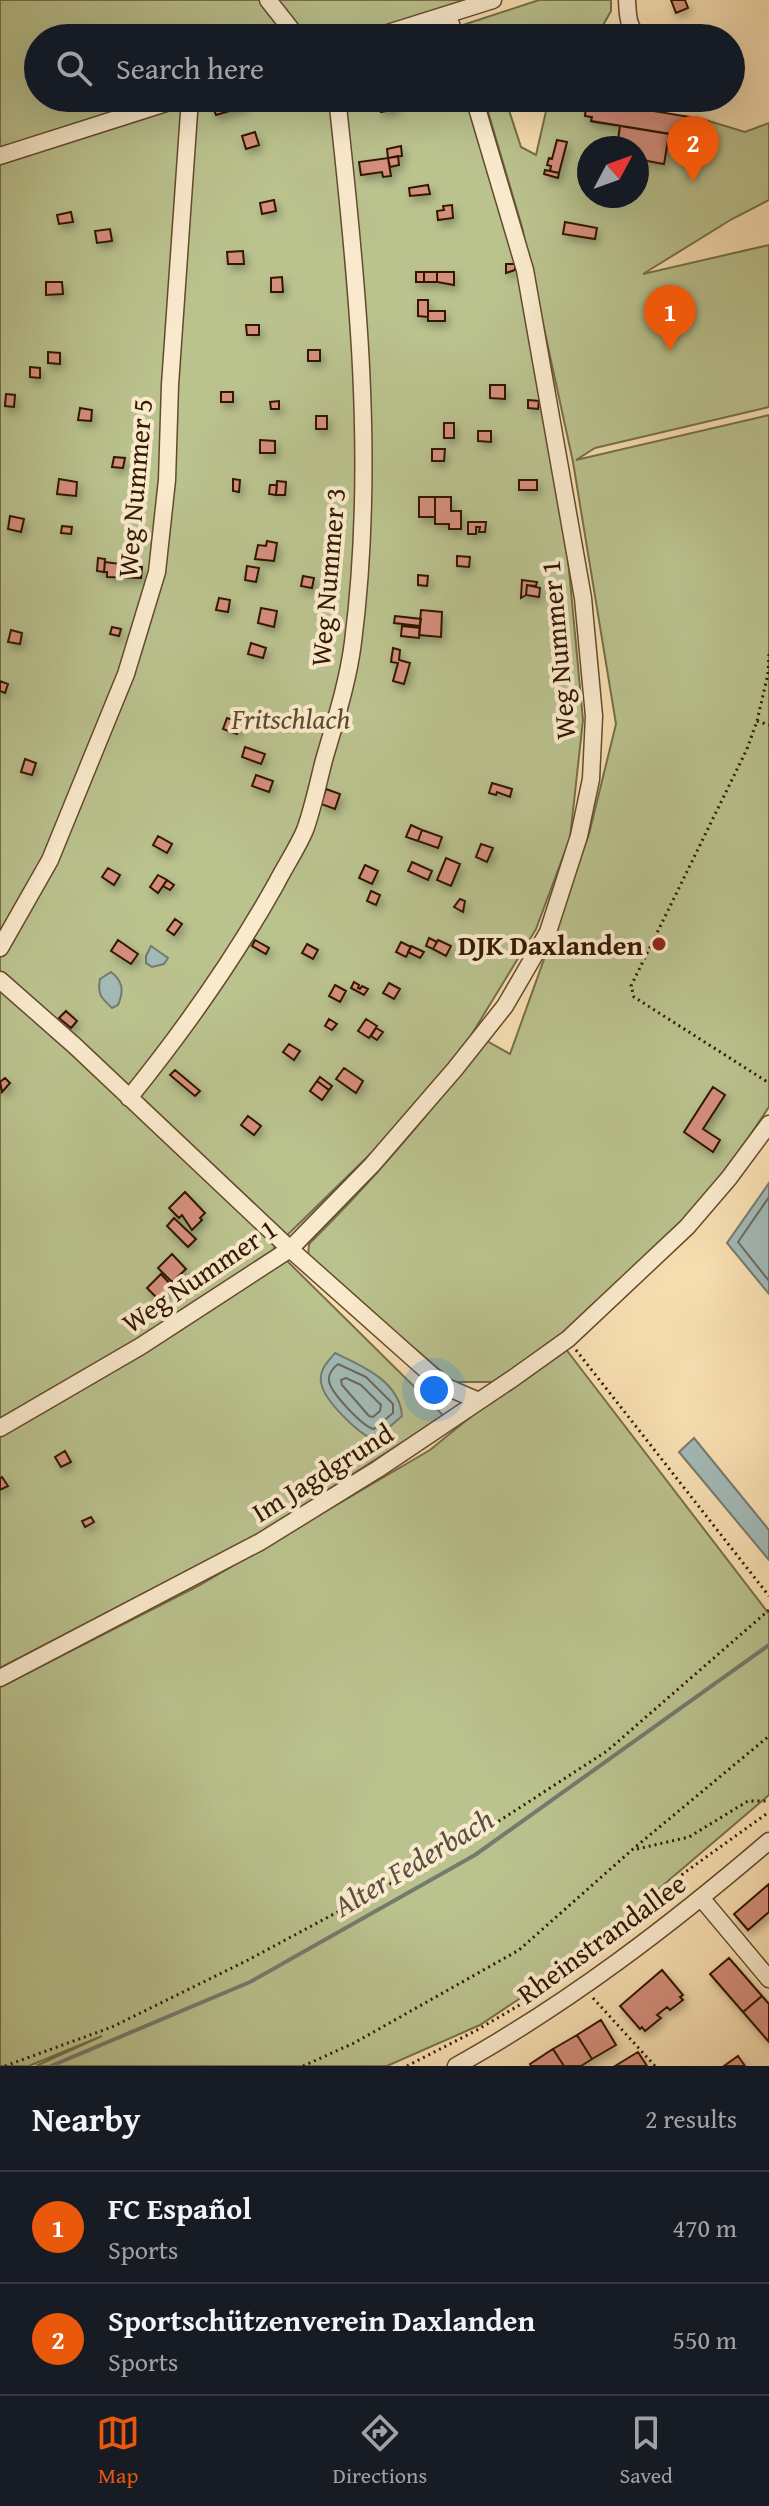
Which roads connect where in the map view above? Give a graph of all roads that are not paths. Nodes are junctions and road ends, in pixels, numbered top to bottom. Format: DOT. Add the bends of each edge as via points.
graph roads {
  1 [pos="268,0"];
  2 [pos="493,0"];
  3 [pos="627,0"];
  4 [pos="448,14"];
  5 [pos="287,24"];
  6 [pos="416,24"];
  7 [pos="451,24"];
  8 [pos="630,24"];
  9 [pos="138,112"];
  10 [pos="189,112"];
  11 [pos="338,112"];
  12 [pos="478,112"];
  13 [pos="0,156"];
  14 [pos="0,947"];
  15 [pos="0,980"];
  16 [pos="129,1098"];
  17 [pos="769,1124"];
  18 [pos="290,1249"];
  19 [pos="479,1401"];
  20 [pos="0,1428"];
  21 [pos="0,1678"];
  22 [pos="769,1841"];
  23 [pos="702,1899"];
  24 [pos="769,1979"];
  25 [pos="456,2066"];
  1 -- 5 [label="street"];
  2 -- 4 [label="street"];
  3 -- 8 [label="street"];
  4 -- 6 [label="street"];
  4 -- 7 [label="street"];
  9 -- 13 [label="street"];
  10 -- 14 [label="street, Weg Nummer 5" via="157,572 126,674 50,860"];
  11 -- 16 [label="street, Weg Nummer 3" via="357,294 361,400 360,565 352,645 305,830 250,931 196,1013"];
  12 -- 18 [label="street, Weg Nummer 1" via="525,270 555,432 583,598 594,716 591,779 548,932 505,1006 372,1165"];
  15 -- 16 [label="street"];
  16 -- 18 [label="street"];
  17 -- 19 [label="street, Im Jagdgrund" via="687,1227 568,1339"];
  18 -- 19 [label="street" via="444,1386"];
  18 -- 20 [label="street, Weg Nummer 1" via="141,1346"];
  19 -- 21 [label="street, Im Jagdgrund" via="260,1542"];
  22 -- 23 [label="street, Rheinstrandallee"];
  23 -- 24 [label="street"];
  23 -- 25 [label="street, Rheinstrandallee" via="583,1988"];
}
